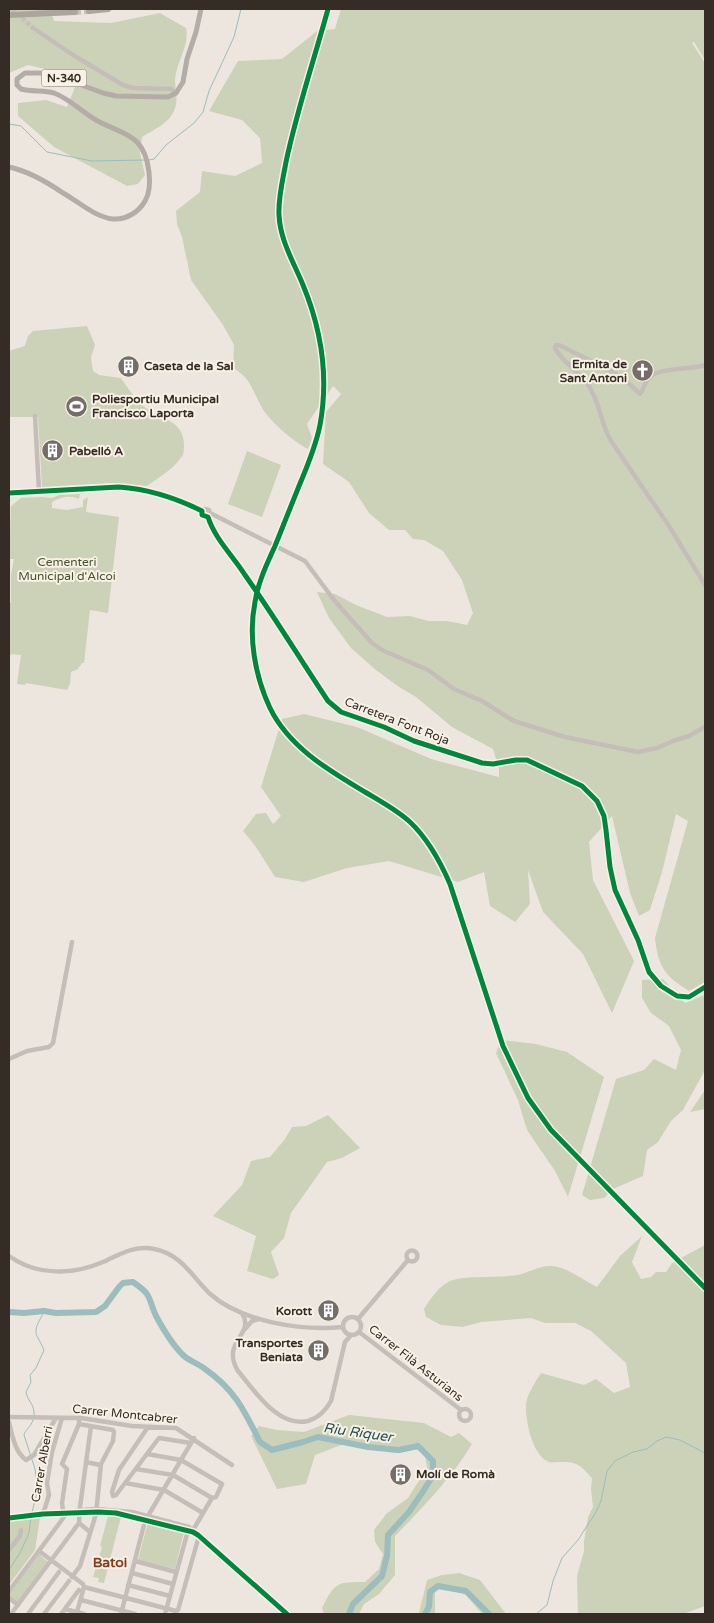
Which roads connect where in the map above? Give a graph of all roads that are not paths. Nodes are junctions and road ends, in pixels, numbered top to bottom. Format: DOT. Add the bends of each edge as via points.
graph roads {
  1 [pos="108,9"];
  2 [pos="201,9"];
  3 [pos="89,11"];
  4 [pos="75,12"];
  5 [pos="9,15"];
  6 [pos="33,28"];
  7 [pos="176,93"];
  8 [pos="9,167"];
  9 [pos="705,365"];
  10 [pos="35,416"];
  11 [pos="39,491"];
  12 [pos="9,493"];
  13 [pos="209,515"];
  14 [pos="705,585"];
  15 [pos="705,727"];
  16 [pos="72,942"];
  17 [pos="705,987"];
  18 [pos="9,1059"];
  19 [pos="9,1256"];
  20 [pos="408,1260"];
  21 [pos="241,1312"];
  22 [pos="260,1318"];
  23 [pos="358,1319"];
  24 [pos="343,1327"];
  25 [pos="245,1329"];
  26 [pos="359,1332"];
  27 [pos="351,1335"];
  28 [pos="460,1410"];
  29 [pos="10,1417"];
  30 [pos="56,1418"];
  31 [pos="62,1418"];
  32 [pos="79,1421"];
  33 [pos="9,1422"];
  34 [pos="91,1426"];
  35 [pos="148,1427"];
  36 [pos="192,1441"];
  37 [pos="146,1454"];
  38 [pos="181,1460"];
  39 [pos="86,1462"];
  40 [pos="100,1464"];
  41 [pos="232,1465"];
  42 [pos="136,1469"];
  43 [pos="173,1475"];
  44 [pos="125,1483"];
  45 [pos="164,1490"];
  46 [pos="212,1498"];
  47 [pos="96,1509"];
  48 [pos="82,1510"];
  49 [pos="60,1513"];
  50 [pos="203,1513"];
  51 [pos="148,1515"];
  52 [pos="79,1523"];
  53 [pos="191,1529"];
  54 [pos="21,1530"];
  55 [pos="90,1532"];
  56 [pos="9,1550"];
  57 [pos="39,1551"];
  58 [pos="51,1561"];
  59 [pos="135,1561"];
  60 [pos="59,1572"];
  61 [pos="176,1572"];
  62 [pos="132,1573"];
  63 [pos="71,1579"];
  64 [pos="173,1584"];
  65 [pos="128,1585"];
  66 [pos="84,1588"];
  67 [pos="79,1590"];
  68 [pos="9,1591"];
  69 [pos="170,1596"];
  70 [pos="9,1598"];
  71 [pos="125,1598"];
  72 [pos="81,1600"];
  73 [pos="18,1605"];
  74 [pos="68,1611"];
  75 [pos="166,1611"];
  76 [pos="77,1612"];
  77 [pos="12,1613"];
  78 [pos="121,1613"];
  79 [pos="28,1614"];
  80 [pos="44,1614"];
  81 [pos="60,1614"];
  82 [pos="84,1614"];
  83 [pos="135,1614"];
  1 -- 3 [label="highway"];
  2 -- 7 [label="main road" via="186,59 183,82"];
  4 -- 5 [label="highway"];
  6 -- 7 [label="street" via="124,85 171,89"];
  7 -- 8 [label="main road, N-340" via="163,98 116,96 40,73 25,73 17,79 21,89 47,91 61,96 136,140 145,153 148,190 142,205 129,216 113,219 96,214 47,183"];
  9 -- 14 [label="street" via="654,374 638,394 609,369 559,345 555,347 588,384 611,441"];
  10 -- 11 [label="street"];
  11 -- 12 [label="street"];
  11 -- 13 [label="street" via="135,488 169,497 202,511 207,509"];
  13 -- 15 [label="street" via="305,561 330,596 372,643 428,670 454,689 482,701 510,719 565,737 638,752 657,748"];
  13 -- 17 [label="street, Carretera Font Roja" via="210,524 224,547 337,710 476,762 527,760 587,790 604,816 614,890 649,972 676,996 689,997"];
  16 -- 18 [label="street" via="53,1043"];
  19 -- 21 [label="street" via="33,1268 65,1271 98,1264 131,1250 154,1249 179,1260 214,1296"];
  20 -- 23 [label="street"];
  21 -- 22 [label="street"];
  21 -- 25 [label="street"];
  22 -- 24 [label="street" via="300,1327"];
  22 -- 25 [label="street"];
  23 -- 24 [label="street" via="348,1318"];
  23 -- 26 [label="street"];
  24 -- 27 [label="street"];
  25 -- 27 [label="street" via="233,1349 236,1368 276,1414 296,1422 316,1418 329,1405 345,1342"];
  26 -- 27 [label="street"];
  26 -- 28 [label="street, Carrer Filà Asturians"];
  29 -- 30 [label="street"];
  30 -- 31 [label="street, Carrer Montcabrer"];
  30 -- 33 [label="street, Carrer Montcabrer" via="28,1459 23,1458 18,1449"];
  31 -- 32 [label="street, Carrer Montcabrer"];
  31 -- 49 [label="street, Carrer Alberri" via="52,1452 47,1483 49,1495 43,1514"];
  32 -- 34 [label="street, Carrer Montcabrer"];
  32 -- 35 [label="street, Carrer Montcabrer"];
  32 -- 57 [label="street" via="62,1464 67,1469 62,1503 64,1517"];
  34 -- 39 [label="street"];
  34 -- 40 [label="street, Carrer Montcabrer" via="114,1430 113,1442"];
  35 -- 36 [label="street, Carrer Montcabrer" via="176,1428"];
  35 -- 44 [label="street" via="119,1470 112,1495 116,1495"];
  36 -- 37 [label="street" via="159,1438"];
  36 -- 38 [label="street"];
  36 -- 41 [label="street, Carrer Montcabrer"];
  37 -- 38 [label="street"];
  37 -- 42 [label="street"];
  38 -- 43 [label="street"];
  38 -- 46 [label="street" via="220,1483 222,1486"];
  39 -- 40 [label="street"];
  39 -- 52 [label="street"];
  40 -- 47 [label="street"];
  42 -- 43 [label="street"];
  42 -- 44 [label="street"];
  43 -- 45 [label="street"];
  43 -- 46 [label="street"];
  44 -- 45 [label="street"];
  45 -- 50 [label="street"];
  45 -- 51 [label="street"];
  46 -- 50 [label="street"];
  47 -- 48 [label="street"];
  47 -- 51 [label="street"];
  47 -- 55 [label="street"];
  50 -- 53 [label="street"];
  51 -- 53 [label="street"];
  51 -- 59 [label="street"];
  52 -- 55 [label="street"];
  52 -- 58 [label="street"];
  53 -- 61 [label="street"];
  53 -- 75 [label="street" via="198,1535 178,1610"];
  54 -- 56 [label="street"];
  55 -- 63 [label="street" via="80,1566"];
  57 -- 58 [label="street"];
  57 -- 68 [label="street"];
  58 -- 63 [label="street"];
  58 -- 73 [label="street"];
  59 -- 61 [label="street"];
  59 -- 62 [label="street"];
  60 -- 79 [label="street"];
  61 -- 64 [label="street"];
  62 -- 64 [label="street"];
  62 -- 65 [label="street"];
  63 -- 66 [label="street" via="83,1584"];
  63 -- 80 [label="street"];
  64 -- 69 [label="street"];
  65 -- 69 [label="street"];
  65 -- 71 [label="street"];
  66 -- 71 [label="street"];
  66 -- 72 [label="street"];
  67 -- 74 [label="street"];
  69 -- 75 [label="street"];
  70 -- 73 [label="street"];
  71 -- 75 [label="street"];
  71 -- 78 [label="street"];
  72 -- 76 [label="street"];
  72 -- 78 [label="street"];
  73 -- 77 [label="street"];
  74 -- 76 [label="street"];
  74 -- 81 [label="street"];
  76 -- 82 [label="street"];
  78 -- 83 [label="street"];
}
